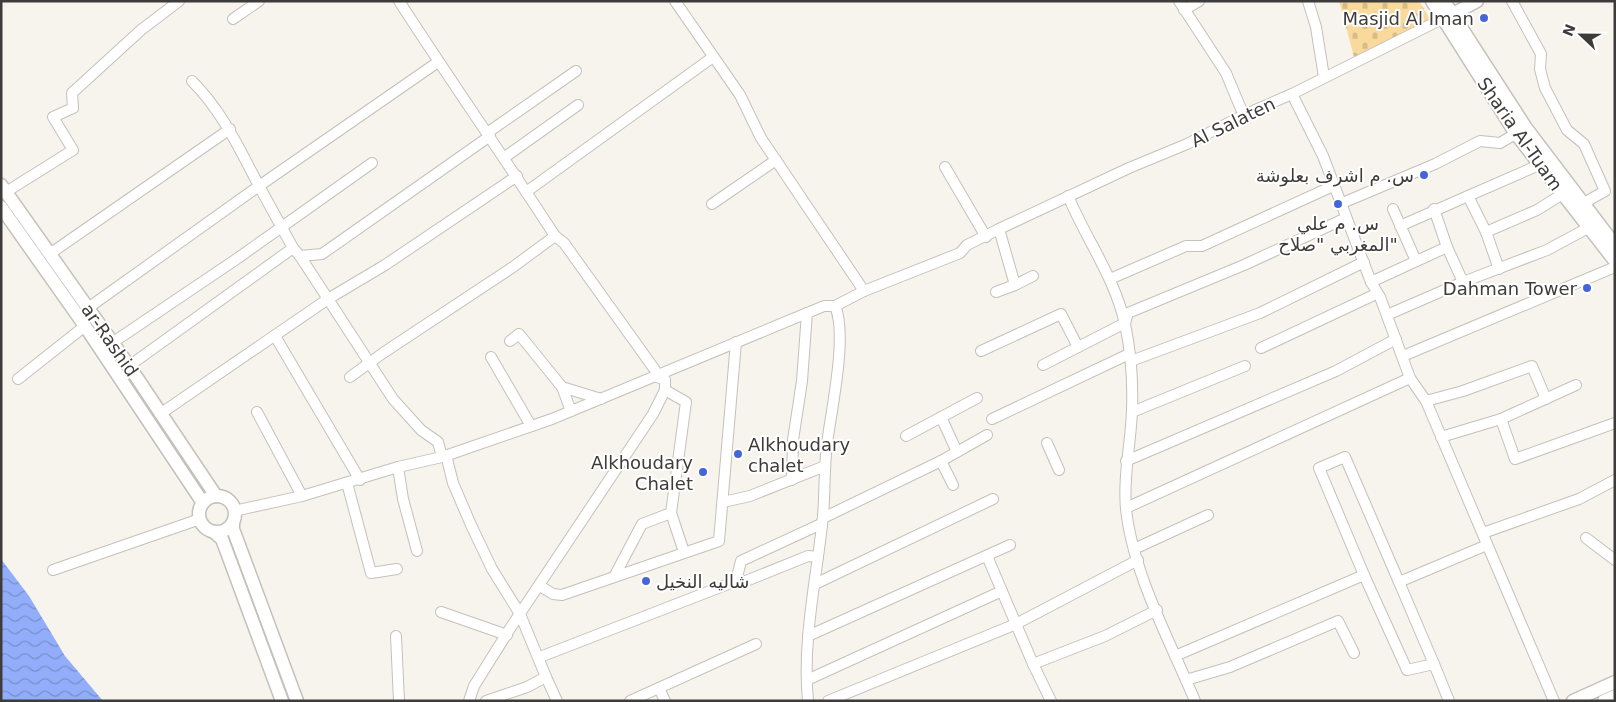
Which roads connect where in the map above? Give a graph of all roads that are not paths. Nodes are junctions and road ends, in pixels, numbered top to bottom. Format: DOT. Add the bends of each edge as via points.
graph roads {
  1 [pos="178,1"];
  2 [pos="259,1"];
  3 [pos="399,1"];
  4 [pos="674,1"];
  5 [pos="1199,1"];
  6 [pos="1308,1"];
  7 [pos="1432,1"];
  8 [pos="1444,1"];
  9 [pos="1477,1"];
  10 [pos="1512,1"];
  11 [pos="1181,6"];
  12 [pos="1448,16"];
  13 [pos="233,19"];
  14 [pos="713,56"];
  15 [pos="438,62"];
  16 [pos="576,71"];
  17 [pos="1324,77"];
  18 [pos="192,81"];
  19 [pos="1292,94"];
  20 [pos="578,105"];
  21 [pos="1246,114"];
  22 [pos="230,129"];
  23 [pos="1521,131"];
  24 [pos="489,134"];
  25 [pos="505,157"];
  26 [pos="776,160"];
  27 [pos="372,162"];
  28 [pos="1539,165"];
  29 [pos="945,166"];
  30 [pos="517,176"];
  31 [pos="259,186"];
  32 [pos="1333,186"];
  33 [pos="4,189"];
  34 [pos="526,192"];
  35 [pos="1566,192"];
  36 [pos="1068,196"];
  37 [pos="1468,196"];
  38 [pos="712,204"];
  39 [pos="1340,204"];
  40 [pos="1582,204"];
  41 [pos="1,207"];
  42 [pos="1393,209"];
  43 [pos="1434,209"];
  44 [pos="1346,218"];
  45 [pos="282,226"];
  46 [pos="1400,226"];
  47 [pos="1588,228"];
  48 [pos="999,229"];
  49 [pos="1486,232"];
  50 [pos="555,236"];
  51 [pos="986,236"];
  52 [pos="1615,246"];
  53 [pos="1448,248"];
  54 [pos="297,252"];
  55 [pos="50,253"];
  56 [pos="322,254"];
  57 [pos="1416,261"];
  58 [pos="1615,261"];
  59 [pos="1364,262"];
  60 [pos="1615,267"];
  61 [pos="1499,269"];
  62 [pos="1033,276"];
  63 [pos="315,278"];
  64 [pos="1110,279"];
  65 [pos="1371,282"];
  66 [pos="1463,282"];
  67 [pos="1015,285"];
  68 [pos="864,291"];
  69 [pos="996,292"];
  70 [pos="1376,294"];
  71 [pos="328,299"];
  72 [pos="835,306"];
  73 [pos="88,308"];
  74 [pos="807,313"];
  75 [pos="1387,315"];
  76 [pos="1125,322"];
  77 [pos="85,326"];
  78 [pos="275,336"];
  79 [pos="1396,340"];
  80 [pos="510,341"];
  81 [pos="736,342"];
  82 [pos="112,343"];
  83 [pos="1078,347"];
  84 [pos="1261,348"];
  85 [pos="981,351"];
  86 [pos="1403,356"];
  87 [pos="491,357"];
  88 [pos="1130,358"];
  89 [pos="371,363"];
  90 [pos="1043,365"];
  91 [pos="129,366"];
  92 [pos="1245,366"];
  93 [pos="350,377"];
  94 [pos="657,377"];
  95 [pos="1410,378"];
  96 [pos="18,379"];
  97 [pos="1576,385"];
  98 [pos="562,386"];
  99 [pos="666,390"];
  100 [pos="977,398"];
  101 [pos="1546,399"];
  102 [pos="601,400"];
  103 [pos="1426,401"];
  104 [pos="257,412"];
  105 [pos="571,412"];
  106 [pos="1132,412"];
  107 [pos="160,414"];
  108 [pos="941,417"];
  109 [pos="992,419"];
  110 [pos="1501,419"];
  111 [pos="1615,423"];
  112 [pos="531,426"];
  113 [pos="987,435"];
  114 [pos="906,436"];
  115 [pos="1441,437"];
  116 [pos="1047,443"];
  117 [pos="957,452"];
  118 [pos="444,456"];
  119 [pos="1126,460"];
  120 [pos="941,461"];
  121 [pos="825,466"];
  122 [pos="398,467"];
  123 [pos="1060,470"];
  124 [pos="360,480"];
  125 [pos="792,480"];
  126 [pos="1615,480"];
  127 [pos="347,484"];
  128 [pos="952,486"];
  129 [pos="216,496"];
  130 [pos="302,496"];
  131 [pos="993,499"];
  132 [pos="723,502"];
  133 [pos="203,503"];
  134 [pos="1126,508"];
  135 [pos="671,513"];
  136 [pos="1208,515"];
  137 [pos="234,517"];
  138 [pos="200,519"];
  139 [pos="822,521"];
  140 [pos="214,532"];
  141 [pos="1483,533"];
  142 [pos="1586,538"];
  143 [pos="1010,545"];
  144 [pos="1487,545"];
  145 [pos="1134,548"];
  146 [pos="417,551"];
  147 [pos="684,552"];
  148 [pos="987,556"];
  149 [pos="818,557"];
  150 [pos="1138,560"];
  151 [pos="1615,560"];
  152 [pos="397,569"];
  153 [pos="53,570"];
  154 [pos="615,575"];
  155 [pos="1364,575"];
  156 [pos="736,580"];
  157 [pos="1399,582"];
  158 [pos="814,584"];
  159 [pos="540,586"];
  160 [pos="1002,591"];
  161 [pos="1157,610"];
  162 [pos="441,612"];
  163 [pos="520,614"];
  164 [pos="1016,624"];
  165 [pos="507,635"];
  166 [pos="396,636"];
  167 [pos="808,636"];
  168 [pos="756,644"];
  169 [pos="1354,653"];
  170 [pos="1175,656"];
  171 [pos="540,657"];
  172 [pos="1033,664"];
  173 [pos="1434,664"];
  174 [pos="546,677"];
  175 [pos="807,680"];
  176 [pos="1186,680"];
  177 [pos="1615,682"];
  178 [pos="659,688"];
  179 [pos="1615,696"];
  180 [pos="282,701"];
  181 [pos="297,701"];
  182 [pos="399,701"];
  183 [pos="469,701"];
  184 [pos="486,701"];
  185 [pos="557,701"];
  186 [pos="630,701"];
  187 [pos="664,701"];
  188 [pos="808,701"];
  189 [pos="828,701"];
  190 [pos="1052,701"];
  191 [pos="1195,701"];
  192 [pos="1449,701"];
  193 [pos="1554,701"];
  194 [pos="1573,701"];
  195 [pos="1604,701"];
  1 -- 33 [label="street" via="85,79 72,92 73,108 53,118 72,150"];
  2 -- 13 [label="street"];
  3 -- 15 [label="street" via="427,40"];
  4 -- 14 [label="street"];
  5 -- 11 [label="street"];
  6 -- 17 [label="street"];
  7 -- 12 [label="main road, Sharia Al-Tuam"];
  8 -- 12 [label="main road, Sharia Al-Tuam"];
  9 -- 12 [label="main road, Al Salaten"];
  10 -- 40 [label="street" via="1541,54 1540,69 1545,88 1567,130 1584,144 1605,191"];
  11 -- 21 [label="street" via="1226,73"];
  12 -- 17 [label="street, Al Salaten"];
  12 -- 23 [label="main road, Sharia Al-Tuam"];
  14 -- 26 [label="street" via="747,106 761,138"];
  14 -- 34 [label="street"];
  15 -- 24 [label="street"];
  15 -- 31 [label="street"];
  16 -- 24 [label="street"];
  17 -- 19 [label="street, Al Salaten"];
  18 -- 22 [label="street" via="210,98"];
  19 -- 21 [label="street, Al Salaten"];
  19 -- 32 [label="street" via="1315,138"];
  20 -- 25 [label="street"];
  21 -- 36 [label="street, Al Salaten" via="1187,144"];
  22 -- 31 [label="street"];
  22 -- 55 [label="street"];
  23 -- 28 [label="main road, Sharia Al-Tuam"];
  23 -- 35 [label="main road, Sharia Al-Tuam"];
  23 -- 39 [label="street" via="1500,143 1480,141 1435,164"];
  24 -- 25 [label="street"];
  24 -- 56 [label="street"];
  25 -- 30 [label="street"];
  26 -- 38 [label="street"];
  26 -- 68 [label="street"];
  27 -- 45 [label="street"];
  28 -- 35 [label="main road, Sharia Al-Tuam"];
  28 -- 37 [label="street"];
  29 -- 51 [label="street"];
  30 -- 34 [label="street"];
  30 -- 71 [label="street" via="385,265"];
  31 -- 45 [label="street"];
  31 -- 73 [label="street"];
  32 -- 39 [label="street"];
  32 -- 64 [label="street" via="1202,246 1186,246"];
  33 -- 55 [label="main road, ar-Rashid"];
  34 -- 50 [label="street"];
  35 -- 40 [label="main road, Sharia Al-Tuam"];
  35 -- 47 [label="main road, Sharia Al-Tuam"];
  35 -- 49 [label="street" via="1537,210"];
  36 -- 48 [label="street, Al Salaten"];
  36 -- 64 [label="street"];
  37 -- 43 [label="street"];
  37 -- 49 [label="street"];
  39 -- 44 [label="street"];
  40 -- 52 [label="main road, Sharia Al-Tuam"];
  41 -- 77 [label="main road, ar-Rashid"];
  42 -- 46 [label="street"];
  43 -- 46 [label="street"];
  43 -- 53 [label="street"];
  44 -- 59 [label="street"];
  44 -- 76 [label="street" via="1128,313"];
  45 -- 54 [label="street"];
  45 -- 82 [label="street"];
  46 -- 57 [label="street"];
  47 -- 58 [label="main road, Sharia Al-Tuam"];
  47 -- 61 [label="street" via="1547,250"];
  48 -- 51 [label="street, Al Salaten"];
  48 -- 67 [label="street"];
  49 -- 61 [label="street"];
  50 -- 89 [label="street"];
  50 -- 94 [label="street" via="564,243"];
  51 -- 68 [label="street, Al Salaten" via="967,245 960,253"];
  53 -- 57 [label="street"];
  53 -- 66 [label="street"];
  54 -- 56 [label="street"];
  54 -- 63 [label="street"];
  54 -- 91 [label="street"];
  55 -- 73 [label="main road, ar-Rashid"];
  56 -- 63 [label="street" via="314,267"];
  57 -- 65 [label="street"];
  59 -- 65 [label="street"];
  59 -- 88 [label="street" via="1260,313"];
  60 -- 86 [label="street"];
  61 -- 66 [label="street"];
  62 -- 67 [label="street"];
  63 -- 71 [label="street"];
  64 -- 76 [label="street"];
  65 -- 70 [label="street"];
  66 -- 75 [label="street"];
  67 -- 69 [label="street"];
  68 -- 72 [label="street, Al Salaten"];
  70 -- 75 [label="street"];
  70 -- 84 [label="street"];
  71 -- 78 [label="street"];
  71 -- 89 [label="street"];
  72 -- 74 [label="street, Al Salaten" via="824,306"];
  72 -- 121 [label="street" via="839,314 838,357"];
  73 -- 82 [label="main road, ar-Rashid"];
  74 -- 81 [label="street, Al Salaten"];
  74 -- 125 [label="street" via="802,382 793,440"];
  75 -- 79 [label="street"];
  76 -- 83 [label="street"];
  76 -- 88 [label="street"];
  77 -- 96 [label="street"];
  77 -- 133 [label="main road, ar-Rashid"];
  78 -- 107 [label="street"];
  78 -- 124 [label="street"];
  79 -- 86 [label="street"];
  79 -- 119 [label="street" via="1336,371"];
  80 -- 98 [label="street" via="520,334"];
  81 -- 94 [label="street, Al Salaten"];
  81 -- 132 [label="street"];
  82 -- 91 [label="main road, ar-Rashid"];
  83 -- 85 [label="street" via="1061,314"];
  83 -- 90 [label="street"];
  86 -- 95 [label="street"];
  87 -- 112 [label="street"];
  88 -- 106 [label="street"];
  88 -- 109 [label="street"];
  89 -- 93 [label="street"];
  89 -- 118 [label="street" via="393,399 421,430 438,442"];
  91 -- 107 [label="main road, ar-Rashid"];
  92 -- 106 [label="street"];
  94 -- 99 [label="street" via="665,380"];
  94 -- 102 [label="street, Al Salaten"];
  95 -- 103 [label="street"];
  95 -- 134 [label="street"];
  97 -- 101 [label="street"];
  98 -- 102 [label="street"];
  98 -- 105 [label="street"];
  99 -- 135 [label="street" via="686,402"];
  99 -- 159 [label="street"];
  100 -- 108 [label="street"];
  101 -- 103 [label="street" via="1532,366"];
  101 -- 110 [label="street"];
  102 -- 105 [label="street, Al Salaten"];
  103 -- 115 [label="street"];
  104 -- 130 [label="street"];
  105 -- 112 [label="street, Al Salaten"];
  106 -- 119 [label="street"];
  107 -- 129 [label="main road, ar-Rashid"];
  108 -- 114 [label="street"];
  108 -- 117 [label="street"];
  110 -- 111 [label="street" via="1516,459"];
  110 -- 115 [label="street"];
  112 -- 118 [label="street, Al Salaten"];
  113 -- 117 [label="street"];
  115 -- 141 [label="street"];
  116 -- 123 [label="street"];
  117 -- 120 [label="street"];
  118 -- 122 [label="street, Al Salaten"];
  118 -- 163 [label="street" via="471,526 492,569"];
  119 -- 134 [label="street"];
  120 -- 128 [label="street"];
  120 -- 139 [label="street"];
  121 -- 125 [label="street"];
  121 -- 139 [label="street"];
  122 -- 124 [label="street, Al Salaten"];
  122 -- 146 [label="street"];
  124 -- 127 [label="street, Al Salaten"];
  125 -- 132 [label="street"];
  126 -- 141 [label="street" via="1579,499"];
  127 -- 130 [label="street, Al Salaten"];
  127 -- 152 [label="street" via="371,574"];
  129 -- 133 [label="main road"];
  129 -- 137 [label="main road" via="230,502"];
  130 -- 137 [label="street, Al Salaten"];
  131 -- 158 [label="street"];
  132 -- 147 [label="street" via="719,541"];
  133 -- 138 [label="main road"];
  134 -- 145 [label="street"];
  135 -- 147 [label="street"];
  135 -- 154 [label="street" via="642,524"];
  136 -- 145 [label="street"];
  137 -- 140 [label="main road" via="227,529"];
  137 -- 181 [label="main road" via="233,529"];
  138 -- 140 [label="main road"];
  138 -- 153 [label="street"];
  139 -- 149 [label="street"];
  139 -- 156 [label="street" via="741,561"];
  140 -- 180 [label="main road" via="222,539"];
  141 -- 144 [label="street"];
  142 -- 151 [label="street"];
  143 -- 148 [label="street"];
  144 -- 157 [label="street"];
  144 -- 193 [label="street"];
  145 -- 150 [label="street"];
  147 -- 154 [label="street"];
  148 -- 160 [label="street"];
  148 -- 167 [label="street"];
  149 -- 156 [label="street" via="808,556 746,581"];
  149 -- 158 [label="street"];
  150 -- 161 [label="street"];
  150 -- 164 [label="street"];
  154 -- 159 [label="street" via="562,595"];
  155 -- 157 [label="street" via="1319,468 1345,457"];
  155 -- 170 [label="street"];
  155 -- 173 [label="street" via="1407,670"];
  156 -- 171 [label="street"];
  157 -- 173 [label="street"];
  158 -- 167 [label="street"];
  159 -- 163 [label="street"];
  160 -- 164 [label="street"];
  160 -- 175 [label="street"];
  161 -- 170 [label="street"];
  161 -- 172 [label="street" via="1105,636"];
  162 -- 165 [label="street"];
  163 -- 165 [label="street"];
  163 -- 171 [label="street"];
  164 -- 172 [label="street"];
  164 -- 189 [label="street"];
  165 -- 183 [label="street" via="474,686"];
  166 -- 182 [label="street"];
  167 -- 175 [label="street"];
  168 -- 178 [label="street"];
  169 -- 176 [label="street" via="1338,620 1230,667"];
  170 -- 176 [label="street"];
  171 -- 174 [label="street"];
  172 -- 190 [label="street"];
  173 -- 192 [label="street"];
  174 -- 184 [label="street" via="528,687"];
  174 -- 185 [label="street"];
  175 -- 188 [label="street"];
  176 -- 191 [label="street"];
  177 -- 194 [label="main road"];
  178 -- 186 [label="street"];
  178 -- 187 [label="street"];
  179 -- 195 [label="main road"];
}
